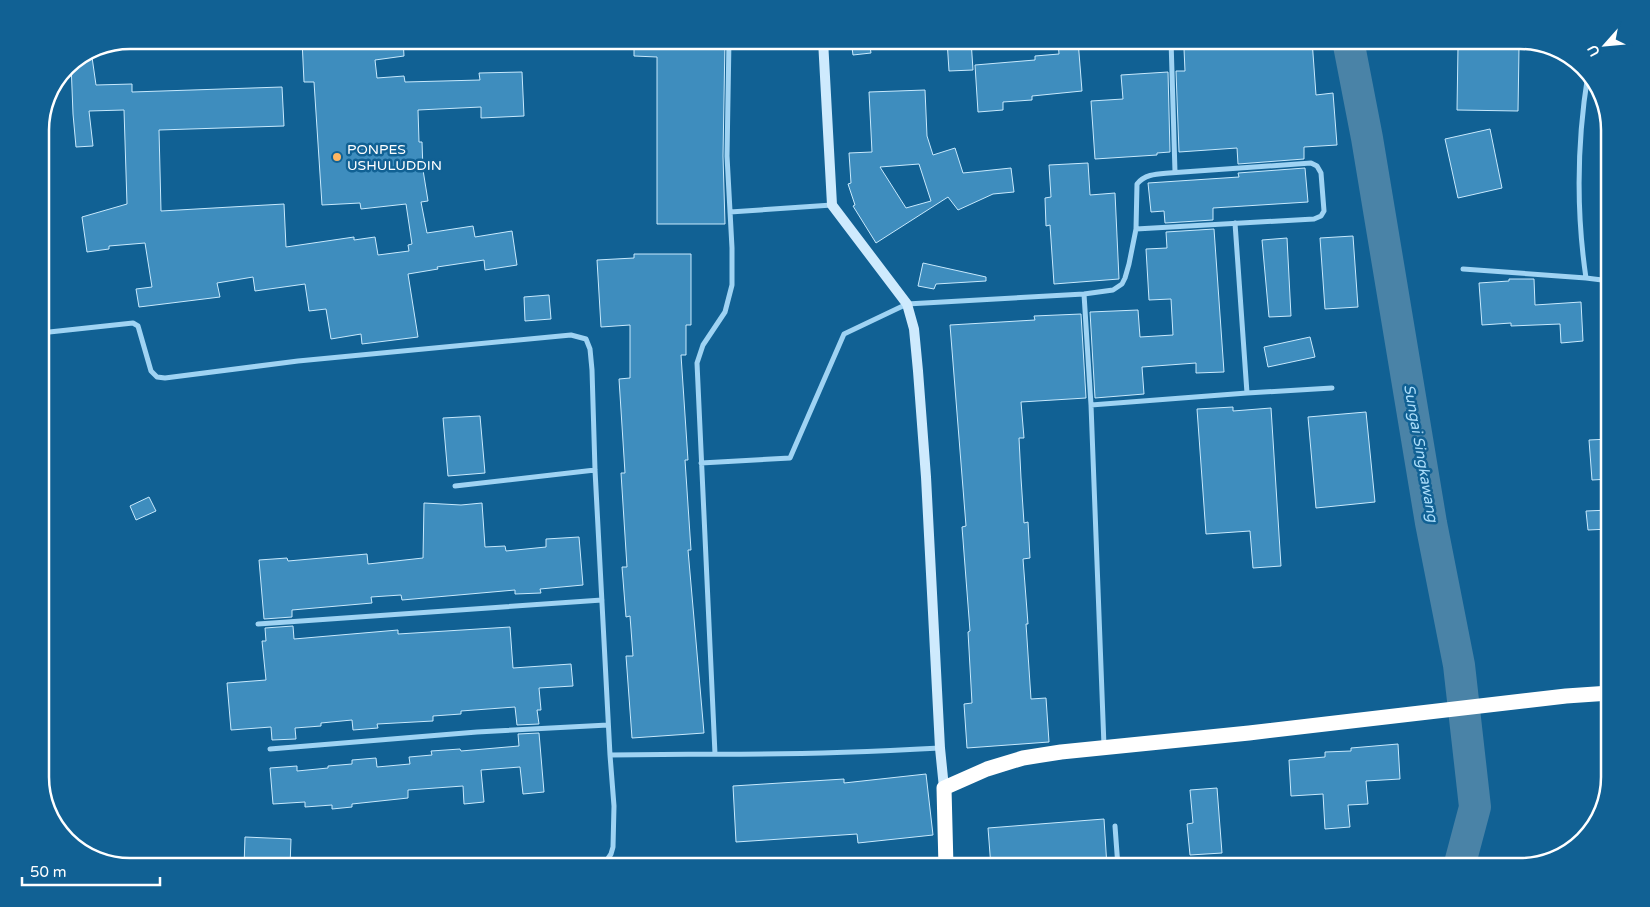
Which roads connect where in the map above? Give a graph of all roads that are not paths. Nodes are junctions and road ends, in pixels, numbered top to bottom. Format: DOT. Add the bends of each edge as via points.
graph roads {
  1 [pos="730,49"];
  2 [pos="823,49"];
  3 [pos="1171,49"];
  4 [pos="1587,83"];
  5 [pos="1175,172"];
  6 [pos="832,205"];
  7 [pos="730,212"];
  8 [pos="1235,223"];
  9 [pos="1136,229"];
  10 [pos="1463,269"];
  11 [pos="1586,278"];
  12 [pos="1601,280"];
  13 [pos="1084,294"];
  14 [pos="907,304"];
  15 [pos="49,332"];
  16 [pos="1332,388"];
  17 [pos="1247,393"];
  18 [pos="1090,405"];
  19 [pos="701,463"];
  20 [pos="595,470"];
  21 [pos="455,486"];
  22 [pos="602,600"];
  23 [pos="258,624"];
  24 [pos="1601,694"];
  25 [pos="608,724"];
  26 [pos="1104,747"];
  27 [pos="940,748"];
  28 [pos="270,749"];
  29 [pos="715,754"];
  30 [pos="610,755"];
  31 [pos="944,788"];
  32 [pos="1115,826"];
  33 [pos="608,858"];
  34 [pos="946,858"];
  35 [pos="1117,858"];
  1 -- 7 [label="street" via="727,156"];
  2 -- 6 [label="street"];
  3 -- 5 [label="street"];
  4 -- 11 [label="street" via="1580,135 1578,204"];
  5 -- 8 [label="street" via="1311,163 1317,166 1321,173 1324,211 1321,216 1314,220"];
  5 -- 9 [label="street" via="1147,176 1137,184"];
  6 -- 7 [label="street"];
  6 -- 14 [label="street"];
  7 -- 19 [label="street" via="732,285 725,312 703,345 697,363"];
  8 -- 9 [label="street"];
  8 -- 17 [label="street"];
  9 -- 13 [label="street" via="1130,264 1122,284 1113,290"];
  10 -- 11 [label="street"];
  11 -- 12 [label="street"];
  13 -- 14 [label="street"];
  13 -- 18 [label="street"];
  14 -- 19 [label="street" via="844,334 790,458"];
  14 -- 27 [label="street" via="914,329 926,477"];
  15 -- 20 [label="street" via="133,323 138,326 151,371 156,377 166,378 298,361 579,336 586,339 590,349"];
  16 -- 17 [label="street"];
  17 -- 18 [label="street"];
  18 -- 26 [label="street"];
  19 -- 29 [label="street"];
  20 -- 21 [label="street"];
  20 -- 22 [label="street"];
  22 -- 23 [label="street"];
  22 -- 25 [label="street"];
  24 -- 26 [label="highway"];
  25 -- 28 [label="street"];
  25 -- 30 [label="street"];
  26 -- 31 [label="highway" via="1023,758"];
  27 -- 29 [label="street" via="815,754"];
  27 -- 31 [label="street"];
  29 -- 30 [label="street"];
  30 -- 33 [label="street" via="614,806 613,847"];
  31 -- 34 [label="highway"];
  32 -- 35 [label="street"];
}
